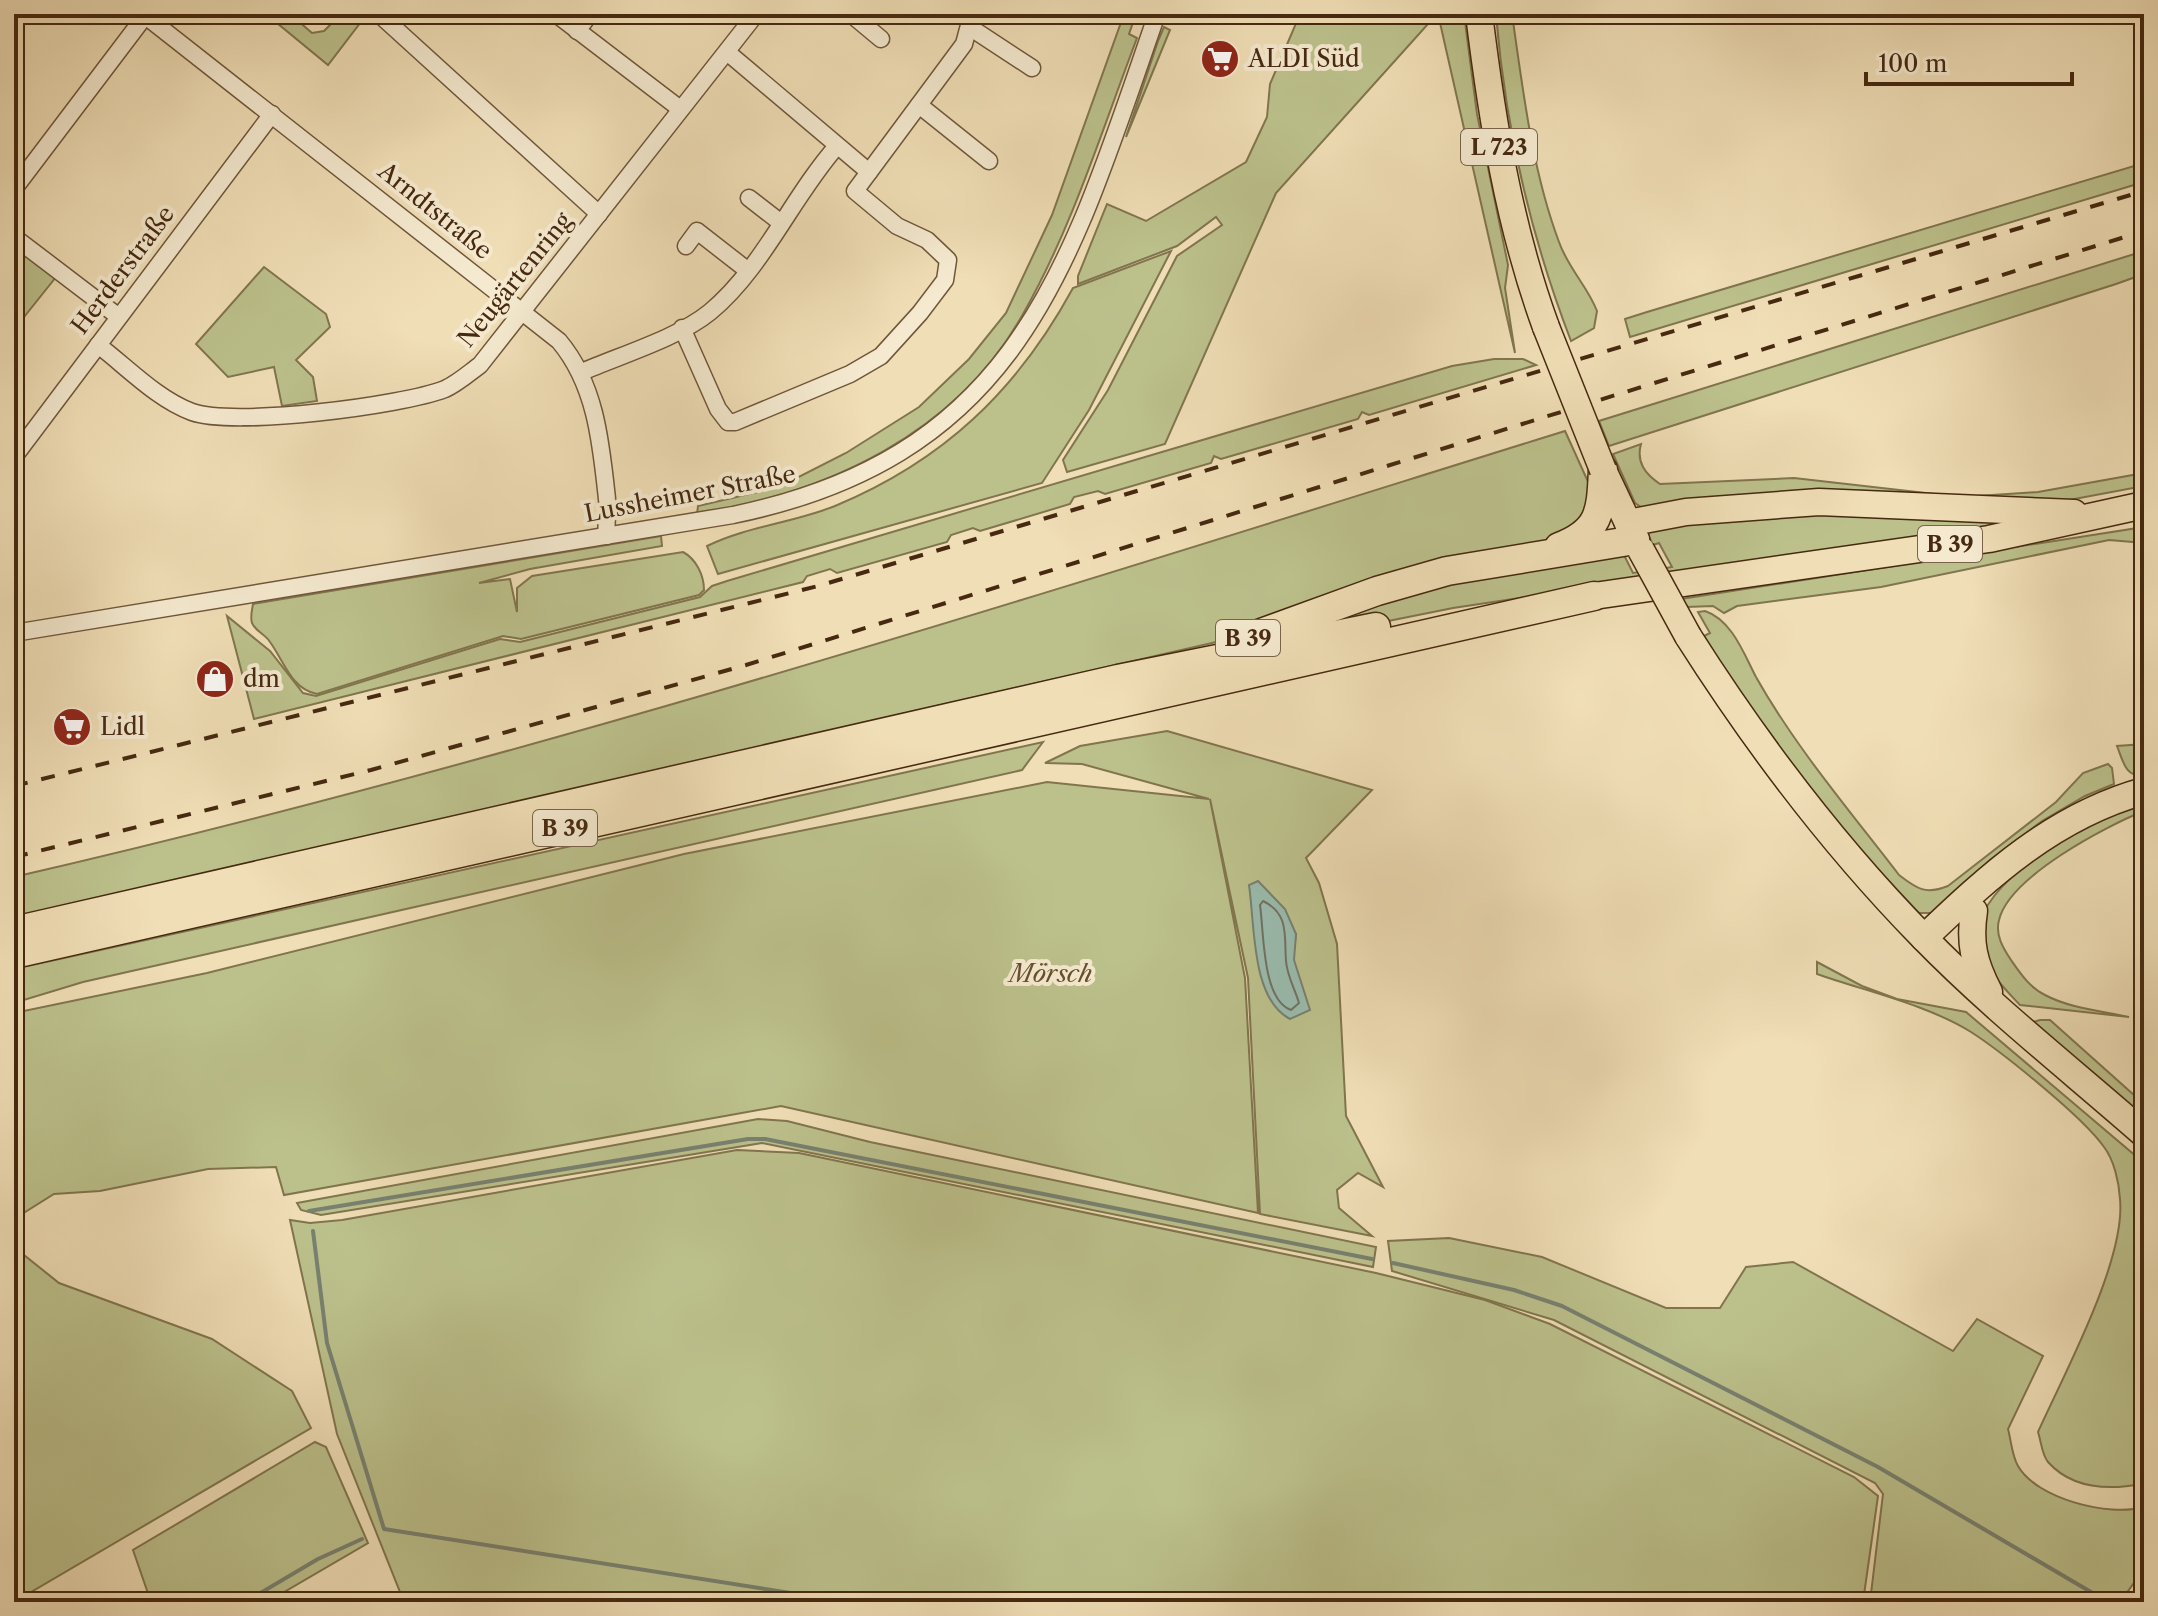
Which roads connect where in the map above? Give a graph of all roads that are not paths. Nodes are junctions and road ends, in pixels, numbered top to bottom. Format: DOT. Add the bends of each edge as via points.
graph roads {
  1 [pos="379,14"];
  2 [pos="556,14"];
  3 [pos="590,14"];
  4 [pos="756,14"];
  5 [pos="851,14"];
  6 [pos="1157,14"];
  7 [pos="1479,14"];
  8 [pos="144,15"];
  9 [pos="972,21"];
  10 [pos="577,31"];
  11 [pos="881,39"];
  12 [pos="727,52"];
  13 [pos="1032,68"];
  14 [pos="919,105"];
  15 [pos="679,108"];
  16 [pos="272,114"];
  17 [pos="837,146"];
  18 [pos="989,161"];
  19 [pos="869,172"];
  20 [pos="14,189"];
  21 [pos="749,198"];
  22 [pos="599,214"];
  23 [pos="780,222"];
  24 [pos="14,237"];
  25 [pos="686,246"];
  26 [pos="747,270"];
  27 [pos="521,310"];
  28 [pos="119,317"];
  29 [pos="682,328"];
  30 [pos="98,345"];
  31 [pos="582,372"];
  32 [pos="14,457"];
  33 [pos="1603,470"];
  34 [pos="608,503"];
  35 [pos="2144,505"];
  36 [pos="2099,517"];
  37 [pos="2144,520"];
  38 [pos="2066,525"];
  39 [pos="625,533"];
  40 [pos="607,536"];
  41 [pos="1635,538"];
  42 [pos="1547,552"];
  43 [pos="1594,596"];
  44 [pos="14,633"];
  45 [pos="1118,679"];
  46 [pos="2144,791"];
  47 [pos="2026,850"];
  48 [pos="1974,911"];
  49 [pos="14,931"];
  50 [pos="1924,938"];
  51 [pos="14,954"];
  52 [pos="1993,1001"];
  53 [pos="2144,1134"];
  1 -- 22 [label="street"];
  2 -- 10 [label="street"];
  3 -- 10 [label="street"];
  4 -- 12 [label="street, Neugärtenring"];
  5 -- 11 [label="street"];
  6 -- 39 [label="street, Lussheimer Straße" via="1060,269 1019,341 967,404 895,458 817,494"];
  7 -- 33 [label="main road, L 723, bridge" via="1523,259"];
  8 -- 16 [label="street, Arndtstraße"];
  8 -- 20 [label="street"];
  9 -- 13 [label="street"];
  9 -- 14 [label="street" via="964,44"];
  10 -- 15 [label="street"];
  12 -- 15 [label="street, Neugärtenring"];
  12 -- 17 [label="street"];
  14 -- 18 [label="street"];
  14 -- 19 [label="street"];
  15 -- 22 [label="street, Neugärtenring"];
  16 -- 27 [label="street, Arndtstraße"];
  16 -- 28 [label="street, Herderstraße"];
  17 -- 19 [label="street"];
  17 -- 23 [label="street"];
  19 -- 29 [label="street" via="855,191 948,260 945,280 881,356 744,420 728,422"];
  21 -- 23 [label="street"];
  22 -- 27 [label="street, Neugärtenring"];
  23 -- 26 [label="street"];
  24 -- 28 [label="street"];
  25 -- 26 [label="street" via="697,231"];
  26 -- 29 [label="street" via="711,311"];
  27 -- 30 [label="street, Neugärtenring" via="480,365 446,388 237,420 176,405"];
  27 -- 31 [label="street, Arndtstraße" via="559,341"];
  28 -- 30 [label="street, Herderstraße"];
  29 -- 31 [label="street"];
  30 -- 32 [label="street, Herderstraße"];
  31 -- 34 [label="street, Arndtstraße" via="591,394"];
  33 -- 41 [label="main road, L 723"];
  33 -- 42 [label="highway, B 39" via="1598,517 1589,532"];
  34 -- 39 [label="street, Arndtstraße"];
  34 -- 40 [label="street, Arndtstraße"];
  35 -- 36 [label="main road"];
  36 -- 38 [label="main road"];
  36 -- 41 [label="main road" via="1819,502 1712,509"];
  37 -- 38 [label="main road, B 39"];
  38 -- 43 [label="main road, B 39"];
  39 -- 40 [label="street, Lussheimer Straße"];
  40 -- 44 [label="street, Lussheimer Straße"];
  41 -- 42 [label="highway, B 39"];
  41 -- 50 [label="main road, bridge" via="1688,636 1787,780 1856,866"];
  42 -- 45 [label="highway, B 39" via="1414,580"];
  43 -- 45 [label="highway, B 39" via="1495,607"];
  43 -- 51 [label="highway, B 39"];
  45 -- 49 [label="highway, B 39"];
  46 -- 47 [label="main road" via="2077,816"];
  47 -- 48 [label="main road"];
  47 -- 50 [label="main road" via="2003,862"];
  48 -- 50 [label="main road" via="1953,934"];
  48 -- 52 [label="main road" via="1970,939 1975,964"];
  50 -- 52 [label="main road"];
  52 -- 53 [label="main road"];
}
